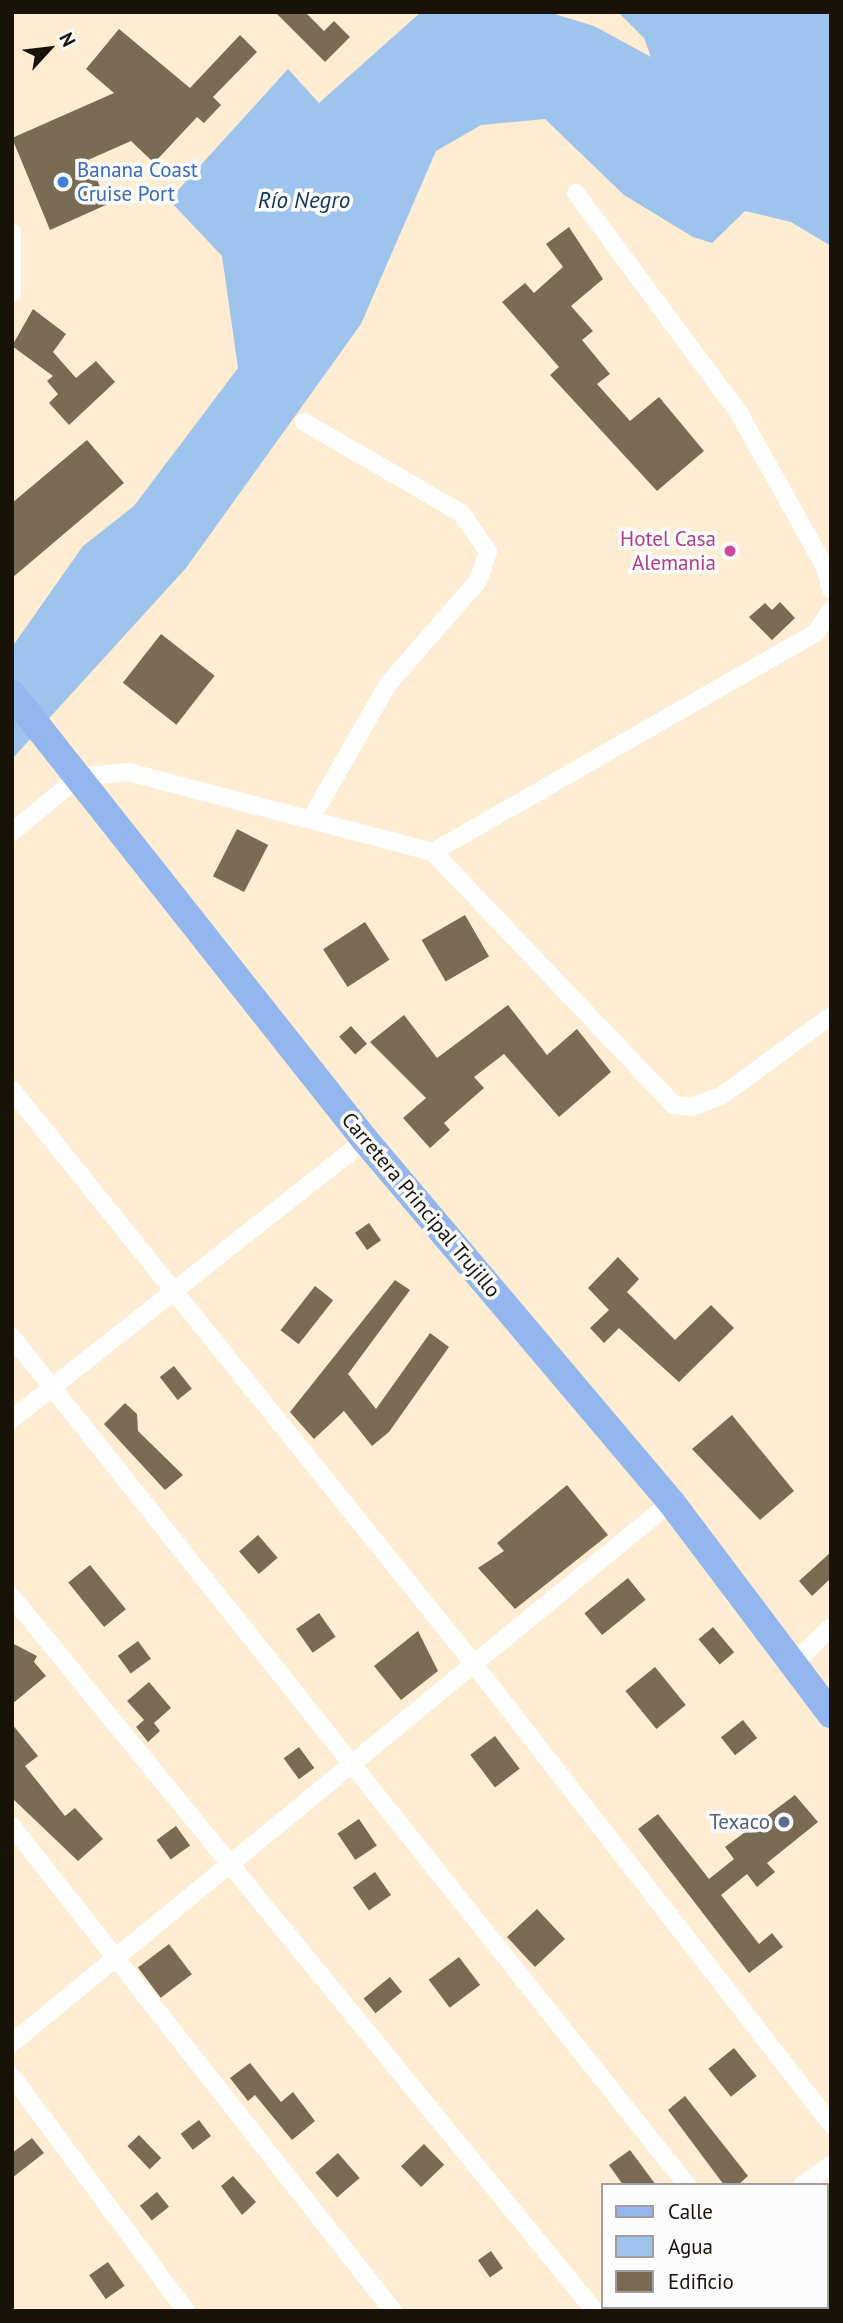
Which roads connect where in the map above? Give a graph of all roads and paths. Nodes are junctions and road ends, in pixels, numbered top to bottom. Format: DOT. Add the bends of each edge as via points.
graph roads {
  1 [pos="576,193"];
  2 [pos="12,232"];
  3 [pos="12,293"];
  4 [pos="304,422"];
  5 [pos="831,589"];
  6 [pos="831,610"];
  7 [pos="12,694"];
  8 [pos="71,767"];
  9 [pos="310,820"];
  10 [pos="12,832"];
  11 [pos="433,852"];
  12 [pos="831,1016"];
  13 [pos="12,1090"];
  14 [pos="365,1140"];
  15 [pos="176,1290"];
  16 [pos="12,1337"];
  17 [pos="53,1387"];
  18 [pos="12,1419"];
  19 [pos="671,1502"];
  20 [pos="12,1597"];
  21 [pos="831,1627"];
  22 [pos="474,1664"];
  23 [pos="792,1665"];
  24 [pos="831,1714"];
  25 [pos="349,1766"];
  26 [pos="12,1826"];
  27 [pos="234,1861"];
  28 [pos="119,1956"];
  29 [pos="12,2043"];
  30 [pos="12,2076"];
  31 [pos="831,2124"];
  32 [pos="831,2165"];
  33 [pos="685,2183"];
  34 [pos="805,2183"];
  35 [pos="186,2311"];
  36 [pos="393,2311"];
  37 [pos="595,2311"];
  1 -- 5 [label="street" via="740,415 825,567"];
  2 -- 3 [label="street"];
  4 -- 9 [label="street" via="461,513 488,551 478,581 388,684"];
  6 -- 11 [label="street" via="816,633"];
  7 -- 8 [label="main road, Carretera Principal Trujillo"];
  8 -- 9 [label="street" via="128,772"];
  8 -- 10 [label="street"];
  8 -- 14 [label="main road, Carretera Principal Trujillo"];
  9 -- 11 [label="street"];
  11 -- 12 [label="street" via="674,1105 692,1107 721,1096"];
  13 -- 15 [label="street"];
  14 -- 15 [label="street"];
  14 -- 19 [label="main road, Carretera Principal Trujillo"];
  15 -- 17 [label="street"];
  15 -- 22 [label="street"];
  16 -- 17 [label="street"];
  17 -- 18 [label="street"];
  17 -- 25 [label="street"];
  19 -- 22 [label="street"];
  19 -- 23 [label="main road, Carretera Principal Trujillo"];
  20 -- 27 [label="street"];
  21 -- 23 [label="street"];
  22 -- 25 [label="street"];
  22 -- 31 [label="street"];
  23 -- 24 [label="main road, Carretera Principal Trujillo"];
  25 -- 27 [label="street"];
  25 -- 33 [label="street"];
  26 -- 28 [label="street"];
  27 -- 28 [label="street"];
  27 -- 37 [label="street"];
  28 -- 29 [label="street"];
  28 -- 36 [label="street"];
  30 -- 35 [label="street"];
  32 -- 34 [label="street"];
}
